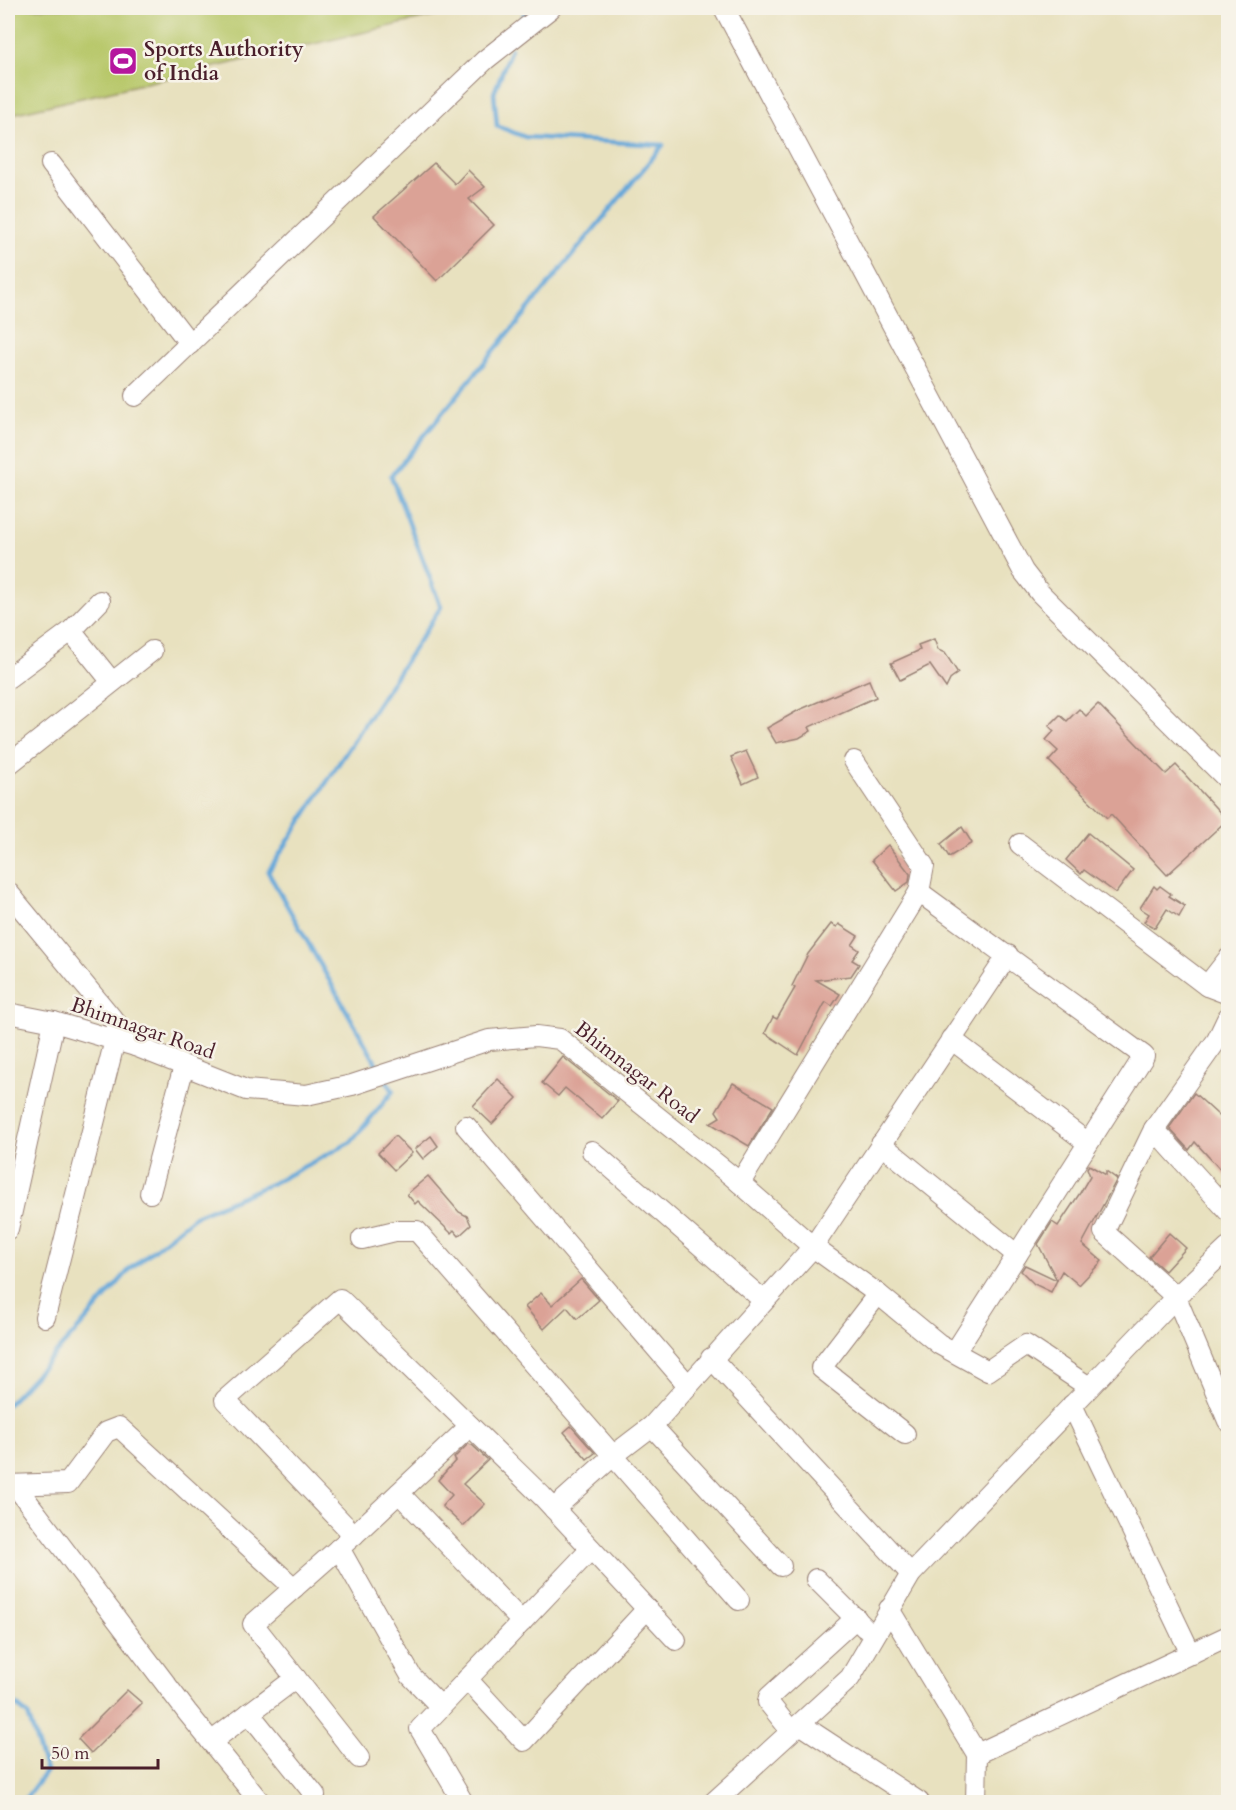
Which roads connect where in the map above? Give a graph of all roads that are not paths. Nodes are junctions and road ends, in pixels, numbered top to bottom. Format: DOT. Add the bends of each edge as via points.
graph roads {
  1 [pos="724,8"];
  2 [pos="546,11"];
  3 [pos="51,164"];
  4 [pos="190,344"];
  5 [pos="135,396"];
  6 [pos="100,601"];
  7 [pos="70,630"];
  8 [pos="152,651"];
  9 [pos="8,678"];
  10 [pos="112,682"];
  11 [pos="854,761"];
  12 [pos="8,765"];
  13 [pos="1228,780"];
  14 [pos="1020,844"];
  15 [pos="8,892"];
  16 [pos="919,892"];
  17 [pos="1008,955"];
  18 [pos="1228,959"];
  19 [pos="1207,986"];
  20 [pos="1228,994"];
  21 [pos="8,1013"];
  22 [pos="1228,1017"];
  23 [pos="54,1022"];
  24 [pos="115,1040"];
  25 [pos="951,1040"];
  26 [pos="1223,1044"];
  27 [pos="135,1046"];
  28 [pos="184,1066"];
  29 [pos="466,1125"];
  30 [pos="1154,1129"];
  31 [pos="1088,1143"];
  32 [pos="881,1144"];
  33 [pos="592,1151"];
  34 [pos="15,1168"];
  35 [pos="740,1183"];
  36 [pos="150,1193"];
  37 [pos="1228,1211"];
  38 [pos="8,1229"];
  39 [pos="362,1239"];
  40 [pos="813,1247"];
  41 [pos="1228,1248"];
  42 [pos="1017,1255"];
  43 [pos="878,1294"];
  44 [pos="1176,1297"];
  45 [pos="763,1300"];
  46 [pos="45,1317"];
  47 [pos="955,1353"];
  48 [pos="711,1358"];
  49 [pos="687,1384"];
  50 [pos="1089,1388"];
  51 [pos="1072,1405"];
  52 [pos="1228,1421"];
  53 [pos="470,1426"];
  54 [pos="652,1426"];
  55 [pos="905,1434"];
  56 [pos="614,1455"];
  57 [pos="11,1485"];
  58 [pos="399,1493"];
  59 [pos="554,1509"];
  60 [pos="347,1541"];
  61 [pos="591,1549"];
  62 [pos="781,1566"];
  63 [pos="911,1574"];
  64 [pos="816,1579"];
  65 [pos="294,1588"];
  66 [pos="740,1600"];
  67 [pos="648,1609"];
  68 [pos="889,1610"];
  69 [pos="856,1618"];
  70 [pos="522,1622"];
  71 [pos="874,1636"];
  72 [pos="1228,1636"];
  73 [pos="676,1640"];
  74 [pos="1191,1654"];
  75 [pos="296,1678"];
  76 [pos="467,1679"];
  77 [pos="441,1707"];
  78 [pos="249,1713"];
  79 [pos="796,1728"];
  80 [pos="211,1742"];
  81 [pos="977,1754"];
  82 [pos="359,1758"];
  83 [pos="315,1795"];
  84 [pos="717,1801"];
  85 [pos="260,1803"];
  86 [pos="463,1803"];
  87 [pos="919,1803"];
  88 [pos="976,1803"];
  1 -- 13 [label="street" via="1023,571 1040,593"];
  2 -- 4 [label="street" via="485,60"];
  3 -- 4 [label="street"];
  4 -- 5 [label="street"];
  6 -- 7 [label="street"];
  7 -- 9 [label="street"];
  7 -- 10 [label="street"];
  8 -- 10 [label="street"];
  10 -- 12 [label="street"];
  11 -- 16 [label="street" via="924,866"];
  14 -- 19 [label="street"];
  15 -- 27 [label="street"];
  16 -- 17 [label="street"];
  16 -- 35 [label="street"];
  17 -- 25 [label="street"];
  17 -- 31 [label="street" via="1144,1056"];
  18 -- 19 [label="street"];
  19 -- 20 [label="street"];
  21 -- 23 [label="street, Bhimnagar Road"];
  22 -- 26 [label="street"];
  23 -- 24 [label="street, Bhimnagar Road"];
  23 -- 34 [label="street"];
  24 -- 27 [label="street, Bhimnagar Road"];
  24 -- 46 [label="street"];
  25 -- 31 [label="street"];
  25 -- 32 [label="street"];
  26 -- 30 [label="street"];
  27 -- 28 [label="street, Bhimnagar Road"];
  28 -- 35 [label="street, Bhimnagar Road" via="246,1090 306,1095 398,1071 489,1040 536,1036 560,1039"];
  28 -- 36 [label="street"];
  29 -- 49 [label="street"];
  30 -- 37 [label="street"];
  30 -- 44 [label="street" via="1104,1232"];
  31 -- 42 [label="street"];
  32 -- 40 [label="street"];
  32 -- 42 [label="street"];
  33 -- 45 [label="street"];
  34 -- 38 [label="street"];
  35 -- 40 [label="street, Bhimnagar Road"];
  39 -- 56 [label="street" via="395,1231 417,1231"];
  40 -- 43 [label="street, Bhimnagar Road"];
  40 -- 45 [label="street"];
  41 -- 44 [label="street"];
  42 -- 47 [label="street"];
  43 -- 47 [label="street, Bhimnagar Road"];
  43 -- 55 [label="street" via="821,1368"];
  44 -- 50 [label="street"];
  44 -- 52 [label="street"];
  45 -- 48 [label="street"];
  47 -- 50 [label="street, Bhimnagar Road" via="988,1371 1026,1345"];
  48 -- 49 [label="street"];
  48 -- 63 [label="street"];
  49 -- 54 [label="street"];
  50 -- 51 [label="street"];
  51 -- 63 [label="street"];
  51 -- 74 [label="street"];
  53 -- 58 [label="street"];
  53 -- 59 [label="street"];
  53 -- 60 [label="street" via="340,1299 225,1400"];
  54 -- 56 [label="street"];
  54 -- 62 [label="street"];
  56 -- 59 [label="street"];
  56 -- 66 [label="street"];
  57 -- 65 [label="street" via="68,1483 106,1432 119,1427"];
  57 -- 80 [label="street"];
  58 -- 60 [label="street"];
  58 -- 70 [label="street"];
  59 -- 61 [label="street"];
  60 -- 65 [label="street"];
  60 -- 77 [label="street" via="411,1676"];
  61 -- 67 [label="street"];
  61 -- 70 [label="street"];
  63 -- 68 [label="street"];
  64 -- 69 [label="street"];
  65 -- 75 [label="street" via="253,1624"];
  67 -- 73 [label="street"];
  67 -- 76 [label="street" via="525,1741"];
  68 -- 71 [label="street"];
  68 -- 81 [label="street"];
  69 -- 71 [label="street"];
  69 -- 79 [label="street" via="769,1697 769,1704"];
  70 -- 76 [label="street"];
  71 -- 79 [label="street" via="850,1678"];
  72 -- 74 [label="street"];
  74 -- 81 [label="street"];
  75 -- 78 [label="street"];
  75 -- 82 [label="street"];
  76 -- 77 [label="street"];
  77 -- 86 [label="street" via="420,1729"];
  78 -- 80 [label="street"];
  78 -- 83 [label="street"];
  79 -- 84 [label="street"];
  79 -- 87 [label="street"];
  80 -- 85 [label="street"];
  81 -- 88 [label="street"];
}
